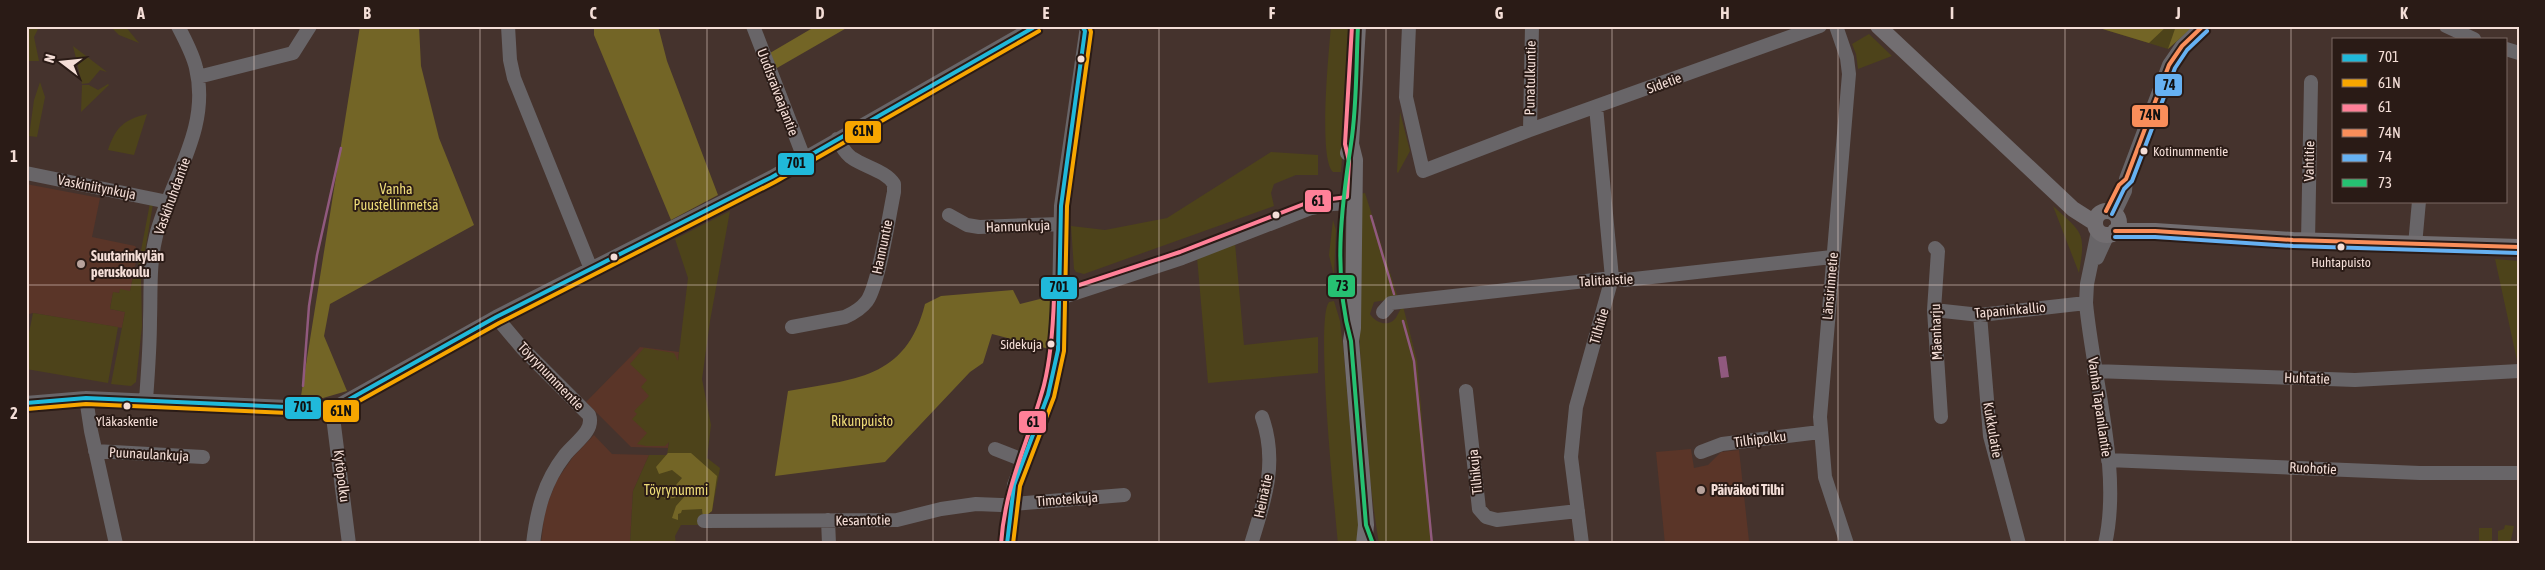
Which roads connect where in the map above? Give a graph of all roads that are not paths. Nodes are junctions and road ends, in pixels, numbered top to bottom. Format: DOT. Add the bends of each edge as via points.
graph roads {
  1 [pos="178,26"];
  2 [pos="310,26"];
  3 [pos="508,26"];
  4 [pos="753,26"];
  5 [pos="1036,26"];
  6 [pos="1358,26"];
  7 [pos="1409,26"];
  8 [pos="1532,26"];
  9 [pos="1820,26"];
  10 [pos="1836,26"];
  11 [pos="1878,26"];
  12 [pos="2204,26"];
  13 [pos="2446,26"];
  14 [pos="1085,28"];
  15 [pos="2472,38"];
  16 [pos="198,77"];
  17 [pos="2311,82"];
  18 [pos="1596,107"];
  19 [pos="1530,130"];
  20 [pos="837,139"];
  21 [pos="804,158"];
  22 [pos="26,173"];
  23 [pos="168,202"];
  24 [pos="1348,202"];
  25 [pos="2419,202"];
  26 [pos="949,215"];
  27 [pos="2107,222"];
  28 [pos="1060,224"];
  29 [pos="2308,241"];
  30 [pos="2415,245"];
  31 [pos="2519,247"];
  32 [pos="1936,248"];
  33 [pos="1832,257"];
  34 [pos="591,269"];
  35 [pos="1612,278"];
  36 [pos="1060,298"];
  37 [pos="2086,304"];
  38 [pos="1934,310"];
  39 [pos="1383,312"];
  40 [pos="1980,315"];
  41 [pos="496,317"];
  42 [pos="792,327"];
  43 [pos="2094,371"];
  44 [pos="2519,371"];
  45 [pos="1466,391"];
  46 [pos="86,398"];
  47 [pos="146,400"];
  48 [pos="26,404"];
  49 [pos="332,409"];
  50 [pos="1262,417"];
  51 [pos="1941,418"];
  52 [pos="1820,432"];
  53 [pos="995,449"];
  54 [pos="95,451"];
  55 [pos="1702,452"];
  56 [pos="203,457"];
  57 [pos="1023,460"];
  58 [pos="2108,460"];
  59 [pos="2519,474"];
  60 [pos="1124,495"];
  61 [pos="1011,503"];
  62 [pos="1578,511"];
  63 [pos="828,520"];
  64 [pos="709,521"];
  65 [pos="1366,525"];
  66 [pos="116,544"];
  67 [pos="349,544"];
  68 [pos="533,544"];
  69 [pos="829,544"];
  70 [pos="1007,544"];
  71 [pos="1251,544"];
  72 [pos="1364,544"];
  73 [pos="1373,544"];
  74 [pos="1582,544"];
  75 [pos="1847,544"];
  76 [pos="2019,544"];
  77 [pos="2105,544"];
  1 -- 16 [label="street, Vaskihuhdantie"];
  2 -- 16 [label="street" via="293,54"];
  3 -- 34 [label="street" via="514,78"];
  4 -- 21 [label="street, Uudisraivaajantie"];
  5 -- 20 [label="street"];
  6 -- 24 [label="main road" via="1351,144 1355,160"];
  7 -- 19 [label="street, Sidetie" via="1406,97 1423,170"];
  8 -- 19 [label="street, Punatulkuntie"];
  9 -- 18 [label="street, Sidetie"];
  10 -- 33 [label="street, Länsirinnetie" via="1848,58 1849,74"];
  11 -- 27 [label="main road" via="2066,200"];
  12 -- 27 [label="street, Vanha Tapanilantie" via="2182,46 2169,65 2126,179 2125,191"];
  13 -- 15 [label="street"];
  14 -- 28 [label="street"];
  16 -- 23 [label="street, Vaskihuhdantie" via="199,100 194,135"];
  17 -- 29 [label="street, Vahtitie"];
  18 -- 19 [label="street, Sidetie"];
  18 -- 35 [label="street, Tilhitie"];
  20 -- 21 [label="street"];
  20 -- 42 [label="street, Hannuntie" via="847,154 894,184 874,286 867,301 853,314"];
  21 -- 34 [label="street"];
  22 -- 23 [label="street, Vaskiniitynkuja"];
  23 -- 47 [label="street, Vaskihuhdantie" via="156,236 150,274"];
  24 -- 36 [label="street" via="1312,208 1182,258"];
  24 -- 65 [label="main road" via="1351,341"];
  25 -- 30 [label="street"];
  26 -- 28 [label="street, Hannunkuja" via="967,225 979,227"];
  27 -- 29 [label="main road" via="2155,231"];
  27 -- 37 [label="street, Vanha Tapanilantie" via="2090,270"];
  28 -- 36 [label="street"];
  29 -- 30 [label="main road"];
  30 -- 31 [label="main road"];
  32 -- 38 [label="street, Mäenharju"];
  33 -- 35 [label="street, Talitiaistie" via="1625,280"];
  33 -- 52 [label="street, Länsirinnetie"];
  34 -- 41 [label="street"];
  35 -- 39 [label="street, Talitiaistie" via="1391,303"];
  35 -- 62 [label="street, Tilhitie" via="1576,407 1571,458"];
  36 -- 57 [label="street" via="1059,341 1052,381"];
  37 -- 40 [label="street, Tapaninkallio"];
  37 -- 43 [label="street, Vanha Tapanilantie"];
  38 -- 40 [label="street, Tapaninkallio"];
  38 -- 51 [label="street, Mäenharju"];
  40 -- 76 [label="street, Kukkulatie" via="1990,436"];
  41 -- 49 [label="street"];
  41 -- 68 [label="street, Töyrynummentie" via="591,420 588,430 571,447 550,477 539,506"];
  43 -- 44 [label="street, Huhtatie" via="2355,380"];
  43 -- 58 [label="street, Vanha Tapanilantie"];
  45 -- 62 [label="street, Tilhikuja" via="1479,509 1486,517 1497,520"];
  46 -- 47 [label="street"];
  46 -- 48 [label="street"];
  46 -- 54 [label="street"];
  47 -- 49 [label="street"];
  49 -- 67 [label="street, Kytöpolku"];
  50 -- 71 [label="street, Heinätie" via="1267,431 1270,473"];
  52 -- 55 [label="street, Tilhipolku" via="1722,444"];
  52 -- 75 [label="street, Länsirinnetie" via="1824,477"];
  53 -- 57 [label="street"];
  54 -- 56 [label="street, Puunaulankuja"];
  54 -- 66 [label="street"];
  57 -- 61 [label="street"];
  58 -- 59 [label="street, Ruohotie"];
  58 -- 77 [label="street, Vanha Tapanilantie" via="2112,511"];
  60 -- 61 [label="street, Timoteikuja"];
  61 -- 63 [label="street, Kesantotie" via="941,509 897,520"];
  61 -- 70 [label="street"];
  62 -- 74 [label="street, Tilhitie"];
  63 -- 64 [label="street, Kesantotie"];
  63 -- 69 [label="street"];
  65 -- 72 [label="main road"];
  65 -- 73 [label="main road"];
}
